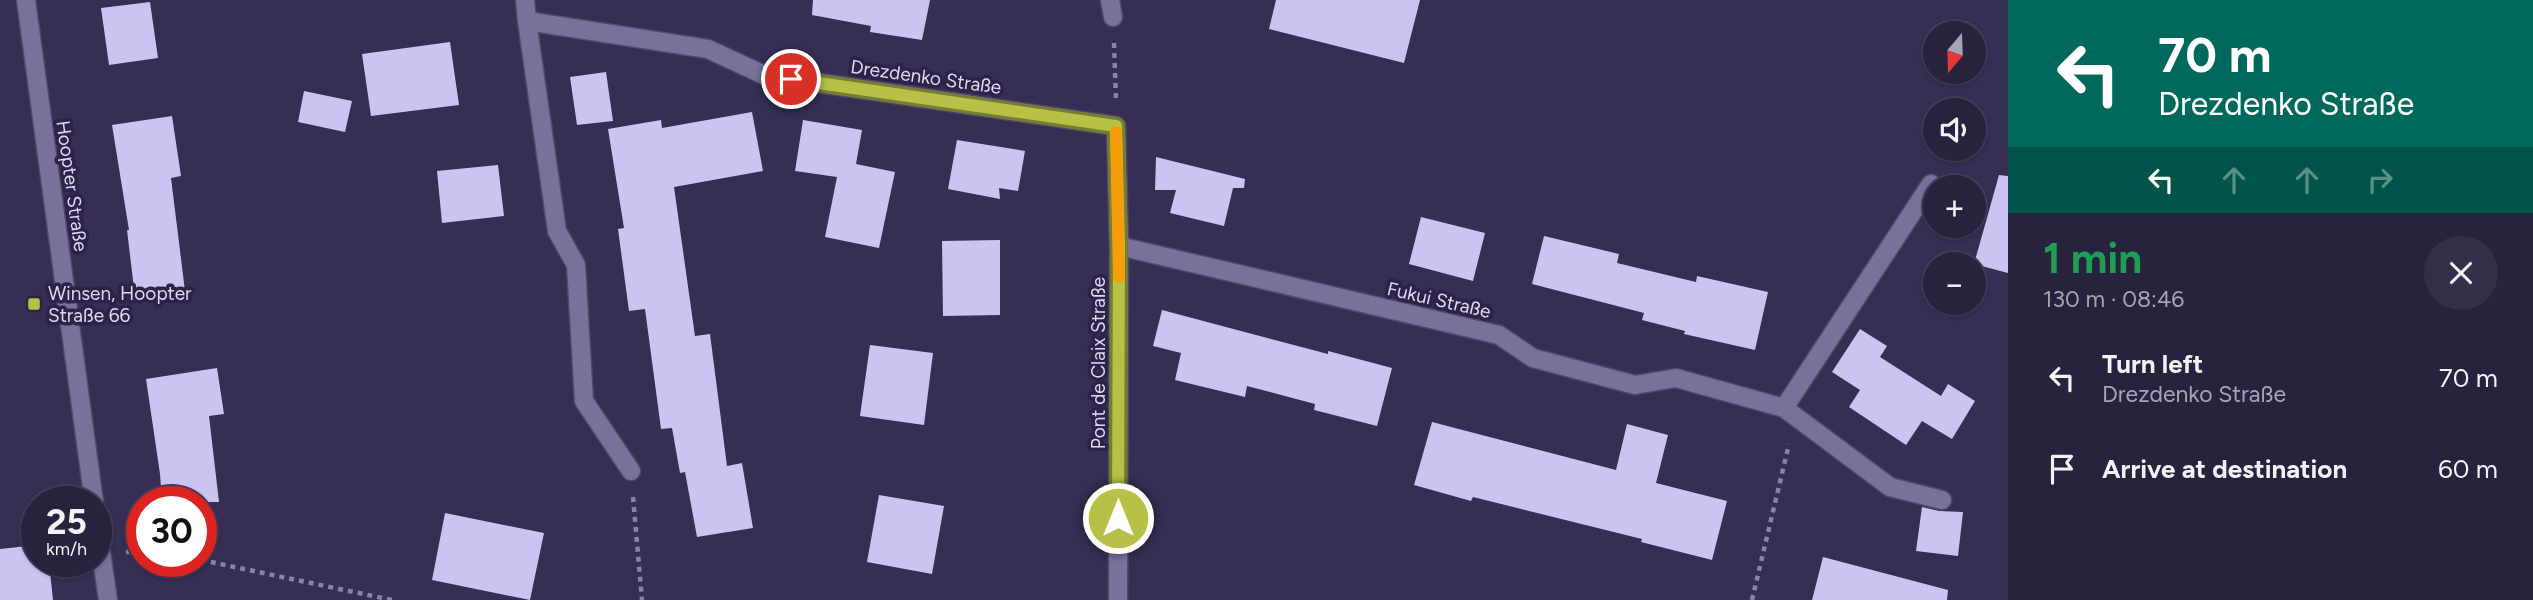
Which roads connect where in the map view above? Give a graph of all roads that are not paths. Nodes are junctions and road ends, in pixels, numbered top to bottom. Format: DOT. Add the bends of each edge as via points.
graph roads {
  1 [pos="26,0"];
  2 [pos="525,0"];
  3 [pos="527,21"];
  4 [pos="1116,126"];
  5 [pos="1923,196"];
  6 [pos="1119,246"];
  7 [pos="1784,408"];
  8 [pos="631,471"];
  9 [pos="92,486"];
  10 [pos="1942,500"];
  11 [pos="105,577"];
  12 [pos="108,600"];
  13 [pos="1118,600"];
  1 -- 9 [label="street, Hoopter Straße"];
  2 -- 3 [label="street"];
  3 -- 4 [label="street, Drezdenko Straße" via="708,49 764,75"];
  3 -- 8 [label="street" via="557,231 576,265 584,401"];
  4 -- 6 [label="street, Pont de Claix Straße"];
  5 -- 7 [label="street"];
  6 -- 7 [label="street, Fukui Straße" via="1499,335 1533,358 1634,385 1676,378"];
  6 -- 13 [label="street, Pont de Claix Straße"];
  7 -- 10 [label="street, Fukui Straße" via="1890,487"];
  11 -- 12 [label="street"];
}
